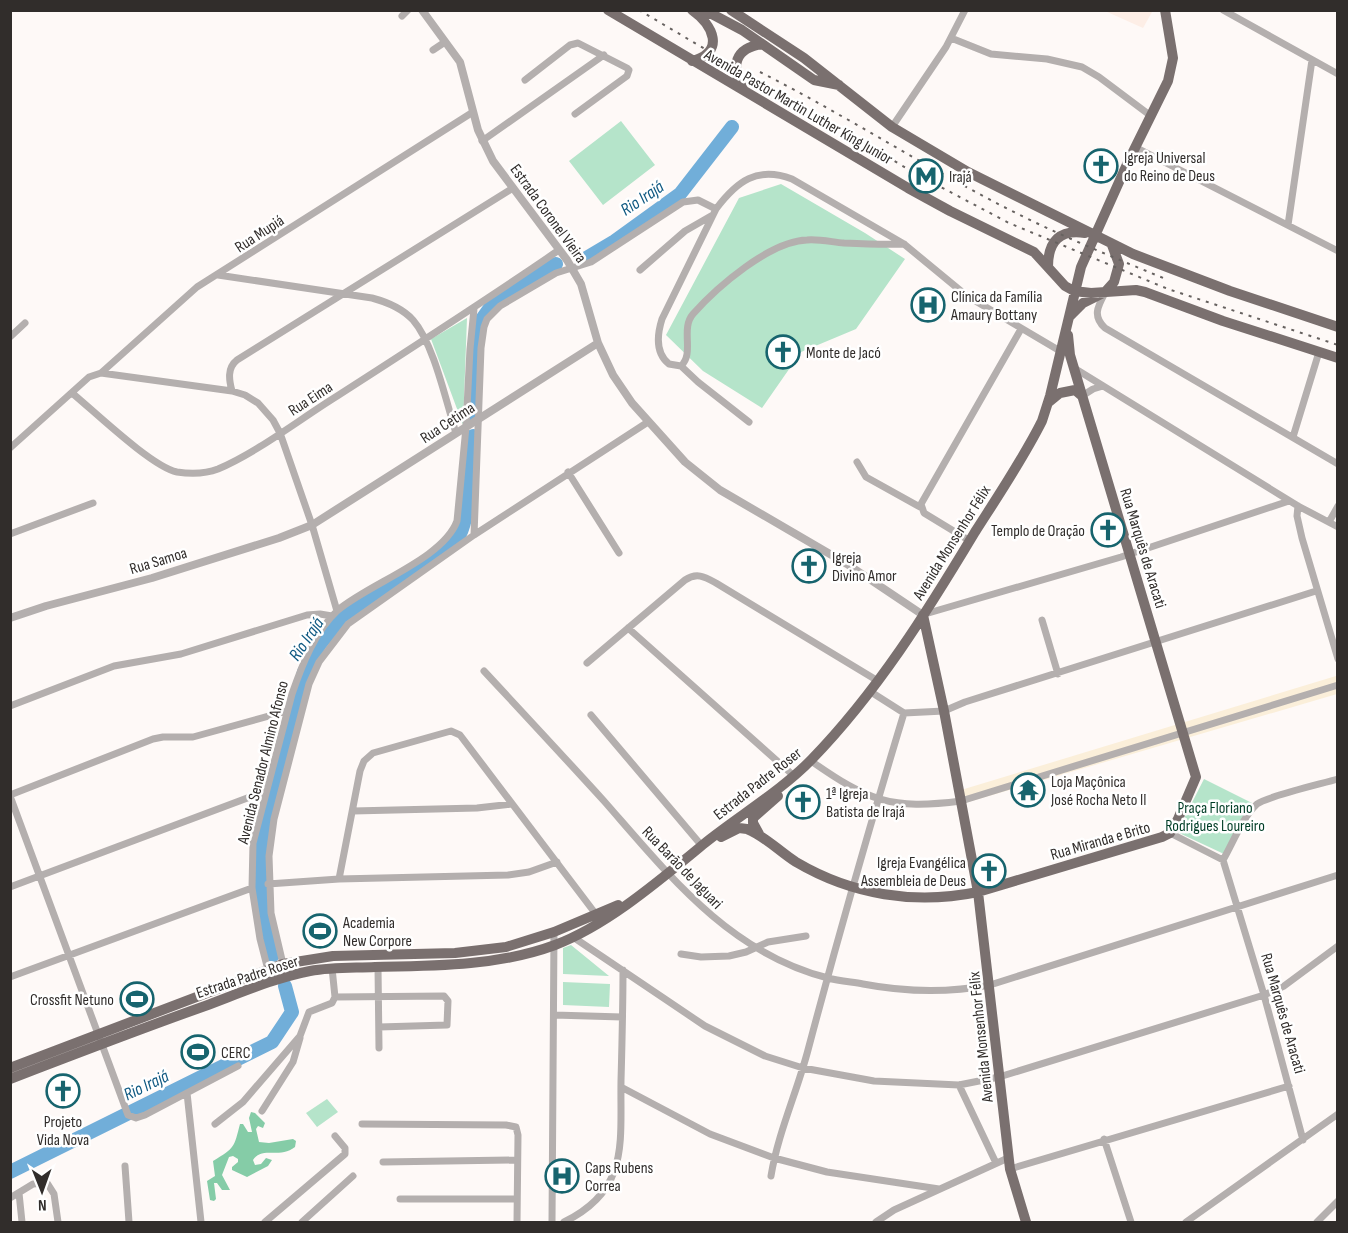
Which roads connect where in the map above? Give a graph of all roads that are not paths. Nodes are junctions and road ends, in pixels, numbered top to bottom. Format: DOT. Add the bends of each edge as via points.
graph roads {
  1 [pos="422,10"];
  2 [pos="608,10"];
  3 [pos="732,10"];
  4 [pos="965,10"];
  5 [pos="1165,10"];
  6 [pos="1223,10"];
  7 [pos="697,14"];
  8 [pos="951,38"];
  9 [pos="445,42"];
  10 [pos="762,44"];
  11 [pos="433,50"];
  12 [pos="604,55"];
  13 [pos="1312,60"];
  14 [pos="692,61"];
  15 [pos="1338,74"];
  16 [pos="525,80"];
  17 [pos="840,85"];
  18 [pos="744,90"];
  19 [pos="473,112"];
  20 [pos="575,114"];
  21 [pos="1151,116"];
  22 [pos="891,127"];
  23 [pos="482,141"];
  24 [pos="1135,147"];
  25 [pos="513,188"];
  26 [pos="716,208"];
  27 [pos="711,216"];
  28 [pos="1288,225"];
  29 [pos="1091,235"];
  30 [pos="904,244"];
  31 [pos="1112,245"];
  32 [pos="559,250"];
  33 [pos="1338,251"];
  34 [pos="1048,267"];
  35 [pos="572,268"];
  36 [pos="640,270"];
  37 [pos="218,275"];
  38 [pos="1074,291"];
  39 [pos="1105,292"];
  40 [pos="344,293"];
  41 [pos="474,309"];
  42 [pos="1068,322"];
  43 [pos="25,323"];
  44 [pos="1338,327"];
  45 [pos="1022,329"];
  46 [pos="10,337"];
  47 [pos="425,340"];
  48 [pos="598,343"];
  49 [pos="1060,351"];
  50 [pos="1319,352"];
  51 [pos="1338,358"];
  52 [pos="681,366"];
  53 [pos="1074,368"];
  54 [pos="101,373"];
  55 [pos="1103,386"];
  56 [pos="232,391"];
  57 [pos="72,393"];
  58 [pos="1079,393"];
  59 [pos="1048,402"];
  60 [pos="478,420"];
  61 [pos="648,422"];
  62 [pos="749,422"];
  63 [pos="466,427"];
  64 [pos="280,433"];
  65 [pos="456,433"];
  66 [pos="1293,436"];
  67 [pos="10,448"];
  68 [pos="857,462"];
  69 [pos="1338,464"];
  70 [pos="568,472"];
  71 [pos="1289,501"];
  72 [pos="93,503"];
  73 [pos="1298,506"];
  74 [pos="1338,506"];
  75 [pos="921,507"];
  76 [pos="1329,522"];
  77 [pos="312,525"];
  78 [pos="1338,527"];
  79 [pos="10,534"];
  80 [pos="474,535"];
  81 [pos="970,541"];
  82 [pos="619,553"];
  83 [pos="1131,554"];
  84 [pos="1316,591"];
  85 [pos="335,614"];
  86 [pos="923,615"];
  87 [pos="10,618"];
  88 [pos="1042,620"];
  89 [pos="628,628"];
  90 [pos="1156,643"];
  91 [pos="1338,659"];
  92 [pos="587,663"];
  93 [pos="484,670"];
  94 [pos="1058,674"];
  95 [pos="878,681"];
  96 [pos="1338,685"];
  97 [pos="871,692"];
  98 [pos="10,706"];
  99 [pos="286,711"];
  100 [pos="944,711"];
  101 [pos="904,713"];
  102 [pos="591,715"];
  103 [pos="1184,732"];
  104 [pos="811,761"];
  105 [pos="1196,777"];
  106 [pos="792,778"];
  107 [pos="1338,779"];
  108 [pos="266,791"];
  109 [pos="10,796"];
  110 [pos="877,800"];
  111 [pos="961,801"];
  112 [pos="512,804"];
  113 [pos="353,811"];
  114 [pos="1170,833"];
  115 [pos="761,837"];
  116 [pos="703,845"];
  117 [pos="1223,860"];
  118 [pos="557,862"];
  119 [pos="974,872"];
  120 [pos="668,875"];
  121 [pos="1338,875"];
  122 [pos="39,876"];
  123 [pos="339,879"];
  124 [pos="268,884"];
  125 [pos="1000,885"];
  126 [pos="10,887"];
  127 [pos="252,888"];
  128 [pos="851,888"];
  129 [pos="978,892"];
  130 [pos="634,898"];
  131 [pos="1237,906"];
  132 [pos="980,911"];
  133 [pos="595,914"];
  134 [pos="554,932"];
  135 [pos="806,936"];
  136 [pos="573,937"];
  137 [pos="554,945"];
  138 [pos="1338,946"];
  139 [pos="755,948"];
  140 [pos="681,954"];
  141 [pos="68,955"];
  142 [pos="283,964"];
  143 [pos="378,967"];
  144 [pos="332,968"];
  145 [pos="268,970"];
  146 [pos="623,970"];
  147 [pos="10,977"];
  148 [pos="827,978"];
  149 [pos="990,985"];
  150 [pos="1264,995"];
  151 [pos="378,996"];
  152 [pos="335,997"];
  153 [pos="554,1015"];
  154 [pos="622,1017"];
  155 [pos="379,1027"];
  156 [pos="300,1036"];
  157 [pos="100,1039"];
  158 [pos="379,1048"];
  159 [pos="238,1066"];
  160 [pos="10,1068"];
  161 [pos="803,1068"];
  162 [pos="999,1077"];
  163 [pos="10,1079"];
  164 [pos="959,1085"];
  165 [pos="1288,1086"];
  166 [pos="621,1087"];
  167 [pos="187,1093"];
  168 [pos="262,1111"];
  169 [pos="1338,1114"];
  170 [pos="215,1124"];
  171 [pos="362,1124"];
  172 [pos="335,1136"];
  173 [pos="1104,1140"];
  174 [pos="1303,1140"];
  175 [pos="774,1158"];
  176 [pos="517,1160"];
  177 [pos="383,1162"];
  178 [pos="996,1163"];
  179 [pos="1009,1163"];
  180 [pos="125,1166"];
  181 [pos="353,1176"];
  182 [pos="771,1176"];
  183 [pos="939,1189"];
  184 [pos="19,1193"];
  185 [pos="10,1198"];
  186 [pos="400,1199"];
  187 [pos="517,1199"];
  188 [pos="1338,1202"];
  189 [pos="22,1222"];
  190 [pos="58,1222"];
  191 [pos="129,1222"];
  192 [pos="201,1222"];
  193 [pos="265,1222"];
  194 [pos="302,1222"];
  195 [pos="517,1222"];
  196 [pos="552,1222"];
  197 [pos="564,1222"];
  198 [pos="876,1222"];
  199 [pos="1026,1222"];
  200 [pos="1131,1222"];
  201 [pos="1186,1222"];
  202 [pos="1317,1222"];
  1 -- 9 [label="street, Estrada Coronel Vieira"];
  2 -- 14 [label="main road, Avenida Pastor Martin Luther King Junior"];
  3 -- 17 [label="main road, Avenida Pastor Martin Luther King Junior"];
  4 -- 8 [label="street"];
  5 -- 21 [label="main road, Avenida Monsenhor Félix" via="1172,67"];
  6 -- 13 [label="street"];
  7 -- 10 [label="main road" via="710,13"];
  7 -- 14 [label="main road" via="712,33 713,44 703,57"];
  8 -- 21 [label="street" via="991,54 1055,60 1082,67"];
  8 -- 22 [label="street"];
  9 -- 11 [label="street"];
  9 -- 19 [label="street, Estrada Coronel Vieira" via="463,68"];
  10 -- 17 [label="main road" via="814,80"];
  10 -- 18 [label="main road" via="748,47 739,57 735,70"];
  12 -- 16 [label="street" via="574,44"];
  12 -- 20 [label="street" via="629,73"];
  12 -- 23 [label="street"];
  13 -- 15 [label="street"];
  13 -- 28 [label="street"];
  14 -- 18 [label="main road, Avenida Pastor Martin Luther King Junior"];
  17 -- 22 [label="main road, Avenida Pastor Martin Luther King Junior"];
  18 -- 34 [label="main road, Avenida Pastor Martin Luther King Junior" via="934,202 1034,252"];
  19 -- 23 [label="street, Estrada Coronel Vieira"];
  19 -- 37 [label="street, Rua Mupiá"];
  21 -- 24 [label="main road, Avenida Monsenhor Félix"];
  22 -- 29 [label="main road, Avenida Pastor Martin Luther King Junior"];
  23 -- 25 [label="street, Estrada Coronel Vieira"];
  24 -- 28 [label="street"];
  24 -- 29 [label="main road, Avenida Monsenhor Félix"];
  25 -- 32 [label="street, Estrada Coronel Vieira"];
  25 -- 40 [label="street"];
  26 -- 27 [label="street"];
  26 -- 30 [label="street" via="748,178 775,174 792,179"];
  26 -- 35 [label="street" via="698,200 683,202 591,262"];
  27 -- 36 [label="street" via="685,231"];
  27 -- 52 [label="street" via="660,326 660,354 669,364"];
  28 -- 33 [label="street"];
  29 -- 31 [label="main road, Avenida Pastor Martin Luther King Junior"];
  29 -- 34 [label="main road" via="1075,231 1059,237 1050,248"];
  29 -- 38 [label="main road, Avenida Monsenhor Félix"];
  30 -- 45 [label="street" via="952,286"];
  30 -- 52 [label="street" via="805,240 774,249 733,278 694,314 687,325 686,356"];
  31 -- 39 [label="main road" via="1119,264 1114,282"];
  31 -- 44 [label="main road, Avenida Pastor Martin Luther King Junior" via="1207,283"];
  32 -- 35 [label="street, Estrada Coronel Vieira"];
  32 -- 41 [label="street, Rua Eima"];
  34 -- 38 [label="main road, Avenida Pastor Martin Luther King Junior"];
  35 -- 48 [label="street, Estrada Coronel Vieira" via="584,293"];
  35 -- 60 [label="street" via="539,281 487,319 482,336"];
  37 -- 40 [label="street"];
  37 -- 54 [label="street, Rua Mupiá" via="186,295"];
  38 -- 39 [label="main road"];
  38 -- 42 [label="main road, Avenida Monsenhor Félix"];
  39 -- 42 [label="main road" via="1083,303"];
  39 -- 50 [label="main road" via="1145,292"];
  39 -- 66 [label="street" via="1099,304 1098,322"];
  40 -- 47 [label="street" via="372,297 396,307 412,320"];
  40 -- 56 [label="street" via="233,363"];
  41 -- 47 [label="street, Rua Eima"];
  41 -- 63 [label="street, Avenida Senador Almino Afonso"];
  42 -- 49 [label="main road, Avenida Monsenhor Félix"];
  42 -- 53 [label="main road, Rua Marquês de Aracati"];
  43 -- 46 [label="street"];
  45 -- 49 [label="street"];
  45 -- 75 [label="street"];
  47 -- 64 [label="street, Rua Eima"];
  47 -- 65 [label="street"];
  48 -- 60 [label="street, Rua Cetima"];
  48 -- 61 [label="street, Estrada Coronel Vieira" via="613,375"];
  49 -- 58 [label="main road"];
  49 -- 59 [label="main road, Avenida Monsenhor Félix"];
  50 -- 51 [label="main road"];
  50 -- 66 [label="street"];
  52 -- 62 [label="street"];
  53 -- 55 [label="street"];
  53 -- 58 [label="main road, Rua Marquês de Aracati"];
  54 -- 56 [label="street"];
  54 -- 57 [label="street, Rua Mupiá" via="89,377"];
  55 -- 58 [label="street"];
  55 -- 71 [label="street"];
  56 -- 64 [label="street" via="258,403"];
  57 -- 64 [label="street, Rua Eima" via="148,456 175,471 210,472"];
  57 -- 67 [label="street, Rua Mupiá"];
  58 -- 59 [label="main road" via="1060,393"];
  58 -- 83 [label="main road, Rua Marquês de Aracati"];
  59 -- 81 [label="main road, Avenida Monsenhor Félix" via="1034,436"];
  60 -- 63 [label="street, Rua Cetima"];
  60 -- 80 [label="street"];
  61 -- 70 [label="street, Avenida Senador Almino Afonso"];
  61 -- 86 [label="street, Estrada Coronel Vieira" via="707,481 847,564"];
  63 -- 65 [label="street, Rua Cetima"];
  63 -- 85 [label="street, Avenida Senador Almino Afonso" via="457,520 448,538"];
  64 -- 77 [label="street"];
  65 -- 77 [label="street, Rua Cetima"];
  66 -- 69 [label="street"];
  68 -- 75 [label="street" via="866,477"];
  70 -- 80 [label="street, Avenida Senador Almino Afonso"];
  70 -- 82 [label="street"];
  71 -- 73 [label="street"];
  71 -- 83 [label="street"];
  72 -- 79 [label="street"];
  73 -- 76 [label="street"];
  73 -- 84 [label="street"];
  74 -- 76 [label="street"];
  75 -- 81 [label="street" via="924,513"];
  76 -- 78 [label="street"];
  77 -- 85 [label="street"];
  77 -- 87 [label="street, Rua Samoa" via="152,578"];
  80 -- 124 [label="street, Avenida Senador Almino Afonso" via="362,612 319,662 302,708 274,819"];
  81 -- 86 [label="main road, Avenida Monsenhor Félix"];
  83 -- 86 [label="street"];
  83 -- 90 [label="main road, Rua Marquês de Aracati"];
  84 -- 90 [label="street"];
  84 -- 91 [label="street"];
  85 -- 98 [label="street" via="307,615 181,654 114,666"];
  85 -- 99 [label="street, Avenida Senador Almino Afonso" via="310,650"];
  86 -- 95 [label="main road, Estrada Padre Roser"];
  86 -- 100 [label="main road, Avenida Monsenhor Félix"];
  88 -- 94 [label="street"];
  89 -- 92 [label="street"];
  89 -- 95 [label="street" via="685,580 699,575"];
  89 -- 106 [label="street"];
  90 -- 94 [label="street"];
  90 -- 103 [label="main road, Rua Marquês de Aracati"];
  93 -- 120 [label="street, Rua Barão de Jaguari"];
  94 -- 100 [label="street"];
  95 -- 97 [label="main road, Estrada Padre Roser"];
  96 -- 103 [label="street"];
  97 -- 101 [label="street"];
  97 -- 104 [label="main road, Estrada Padre Roser"];
  99 -- 108 [label="street, Avenida Senador Almino Afonso"];
  99 -- 109 [label="street" via="193,737 153,739"];
  100 -- 101 [label="street"];
  100 -- 111 [label="main road, Avenida Monsenhor Félix"];
  101 -- 110 [label="street"];
  102 -- 116 [label="street"];
  103 -- 105 [label="main road, Rua Marquês de Aracati"];
  103 -- 111 [label="street"];
  104 -- 106 [label="main road, Estrada Padre Roser"];
  104 -- 110 [label="street"];
  105 -- 114 [label="main road, Rua Miranda e Brito"];
  106 -- 115 [label="main road" via="753,818"];
  106 -- 116 [label="main road, Estrada Padre Roser"];
  107 -- 117 [label="street" via="1262,801 1248,815"];
  108 -- 122 [label="street"];
  108 -- 127 [label="street, Avenida Senador Almino Afonso" via="253,843"];
  109 -- 122 [label="street"];
  110 -- 111 [label="street" via="914,805"];
  110 -- 128 [label="street"];
  111 -- 119 [label="main road, Avenida Monsenhor Félix"];
  112 -- 113 [label="street"];
  112 -- 113 [label="street" via="460,735 447,731 368,756 360,771"];
  112 -- 118 [label="street"];
  113 -- 123 [label="street"];
  114 -- 117 [label="street"];
  114 -- 125 [label="main road, Rua Miranda e Brito"];
  115 -- 116 [label="main road" via="739,828"];
  115 -- 128 [label="main road, Rua Miranda e Brito" via="799,864"];
  116 -- 120 [label="main road, Estrada Padre Roser"];
  117 -- 131 [label="street, Rua Marquês de Aracati"];
  118 -- 123 [label="street" via="508,875"];
  118 -- 133 [label="street"];
  119 -- 125 [label="main road"];
  119 -- 129 [label="main road, Avenida Monsenhor Félix"];
  120 -- 130 [label="main road, Estrada Padre Roser"];
  120 -- 139 [label="street, Rua Barão de Jaguari" via="705,911"];
  121 -- 131 [label="street, Rua Barão de Jaguari"];
  122 -- 126 [label="street"];
  122 -- 141 [label="street"];
  123 -- 124 [label="street"];
  124 -- 142 [label="street, Avenida Senador Almino Afonso"];
  125 -- 129 [label="main road, Rua Miranda e Brito"];
  125 -- 132 [label="main road" via="980,893"];
  127 -- 141 [label="street"];
  127 -- 145 [label="street, Avenida Senador Almino Afonso"];
  128 -- 129 [label="main road, Rua Miranda e Brito" via="917,897"];
  128 -- 148 [label="street"];
  129 -- 132 [label="main road, Avenida Monsenhor Félix"];
  130 -- 133 [label="main road, Estrada Padre Roser"];
  130 -- 136 [label="main road, Estrada Padre Roser"];
  131 -- 149 [label="street, Rua Barão de Jaguari"];
  131 -- 150 [label="street, Rua Marquês de Aracati"];
  132 -- 149 [label="main road, Avenida Monsenhor Félix"];
  133 -- 134 [label="main road, Estrada Padre Roser"];
  134 -- 137 [label="street"];
  134 -- 142 [label="main road, Estrada Padre Roser" via="498,948 455,953 351,954"];
  135 -- 139 [label="street"];
  136 -- 137 [label="main road, Estrada Padre Roser"];
  136 -- 146 [label="street"];
  137 -- 143 [label="main road, Estrada Padre Roser" via="490,960"];
  137 -- 153 [label="street"];
  138 -- 150 [label="street" via="1284,986"];
  139 -- 140 [label="street" via="729,956"];
  139 -- 148 [label="street, Rua Barão de Jaguari"];
  141 -- 147 [label="street"];
  141 -- 157 [label="street"];
  142 -- 145 [label="main road, Estrada Padre Roser"];
  143 -- 144 [label="main road, Estrada Padre Roser"];
  143 -- 151 [label="street"];
  144 -- 152 [label="street"];
  144 -- 157 [label="main road, Estrada Padre Roser" via="276,980"];
  145 -- 157 [label="main road, Estrada Padre Roser"];
  146 -- 154 [label="street"];
  146 -- 161 [label="street" via="730,1041"];
  148 -- 149 [label="street, Rua Barão de Jaguari" via="921,990"];
  148 -- 161 [label="street"];
  149 -- 162 [label="main road, Avenida Monsenhor Félix"];
  150 -- 162 [label="street"];
  150 -- 165 [label="street, Rua Marquês de Aracati"];
  151 -- 152 [label="street"];
  151 -- 155 [label="street"];
  151 -- 155 [label="street" via="444,996 448,1001 449,1023"];
  152 -- 156 [label="street" via="332,1003 309,1012"];
  153 -- 154 [label="street"];
  153 -- 196 [label="street"];
  154 -- 166 [label="street"];
  155 -- 158 [label="street"];
  156 -- 168 [label="street" via="293,1062"];
  156 -- 170 [label="street" via="243,1102"];
  157 -- 160 [label="main road, Estrada Padre Roser"];
  157 -- 163 [label="main road, Estrada Padre Roser"];
  157 -- 167 [label="street" via="126,1112 136,1118"];
  159 -- 167 [label="street"];
  161 -- 164 [label="street" via="874,1081"];
  161 -- 175 [label="street"];
  162 -- 164 [label="street"];
  162 -- 179 [label="main road, Avenida Monsenhor Félix"];
  164 -- 178 [label="street"];
  165 -- 173 [label="street"];
  165 -- 174 [label="street, Rua Marquês de Aracati"];
  166 -- 175 [label="street" via="710,1134"];
  166 -- 197 [label="street" via="621,1142 615,1171 600,1197 588,1209"];
  167 -- 192 [label="street"];
  169 -- 174 [label="street"];
  171 -- 176 [label="street" via="506,1125 517,1129"];
  172 -- 193 [label="street" via="345,1154"];
  173 -- 179 [label="street"];
  173 -- 200 [label="street"];
  174 -- 201 [label="street"];
  175 -- 182 [label="street"];
  175 -- 183 [label="street" via="827,1172"];
  176 -- 177 [label="street"];
  176 -- 187 [label="street"];
  178 -- 179 [label="street"];
  178 -- 183 [label="street"];
  179 -- 199 [label="main road, Avenida Monsenhor Félix"];
  180 -- 191 [label="street"];
  181 -- 194 [label="street"];
  183 -- 198 [label="street"];
  184 -- 185 [label="street"];
  184 -- 189 [label="street"];
  184 -- 190 [label="street" via="38,1182 50,1185"];
  186 -- 187 [label="street"];
  187 -- 195 [label="street"];
  188 -- 202 [label="street"];
}
